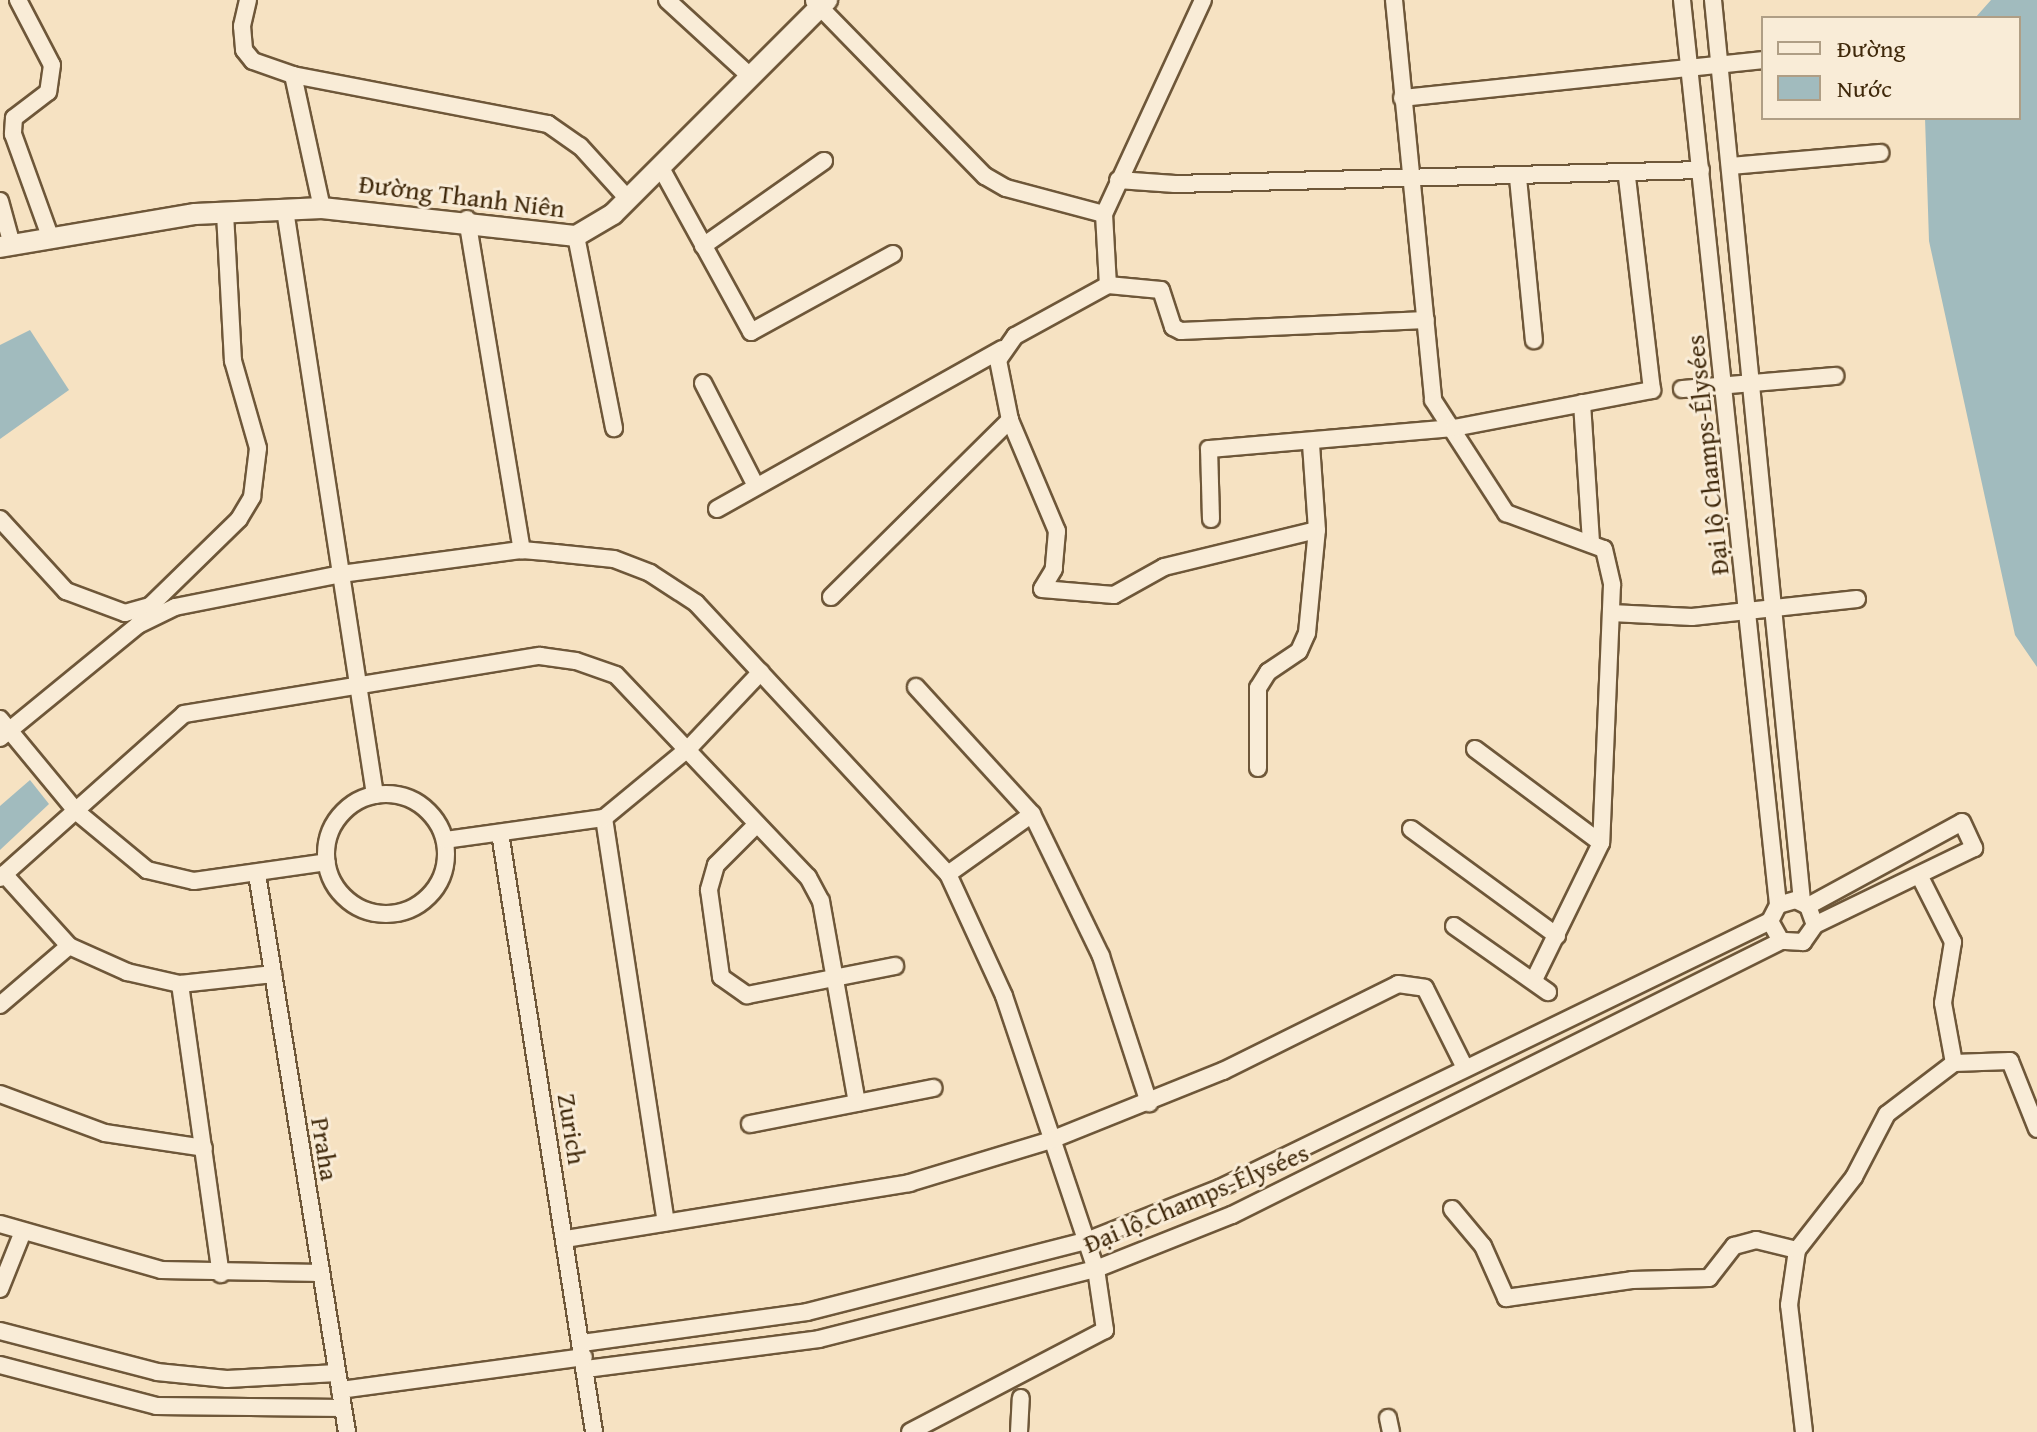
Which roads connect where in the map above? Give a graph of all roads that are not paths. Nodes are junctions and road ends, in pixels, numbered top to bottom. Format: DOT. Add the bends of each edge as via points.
graph roads {
  1 [pos="18,0"];
  2 [pos="248,0"];
  3 [pos="667,0"];
  4 [pos="1203,0"];
  5 [pos="1394,0"];
  6 [pos="1682,0"];
  7 [pos="1713,0"];
  8 [pos="820,2"];
  9 [pos="1761,60"];
  10 [pos="1719,64"];
  11 [pos="1690,68"];
  12 [pos="293,75"];
  13 [pos="751,77"];
  14 [pos="1402,98"];
  15 [pos="1880,153"];
  16 [pos="824,161"];
  17 [pos="1730,166"];
  18 [pos="661,168"];
  19 [pos="1701,170"];
  20 [pos="1627,176"];
  21 [pos="1518,178"];
  22 [pos="1411,179"];
  23 [pos="1118,180"];
  24 [pos="628,199"];
  25 [pos="0,201"];
  26 [pos="322,208"];
  27 [pos="285,210"];
  28 [pos="225,212"];
  29 [pos="1104,214"];
  30 [pos="467,219"];
  31 [pos="50,236"];
  32 [pos="576,236"];
  33 [pos="6,246"];
  34 [pos="703,246"];
  35 [pos="893,254"];
  36 [pos="1108,285"];
  37 [pos="1426,320"];
  38 [pos="1534,340"];
  39 [pos="1002,349"];
  40 [pos="1835,376"];
  41 [pos="703,383"];
  42 [pos="1751,384"];
  43 [pos="1724,387"];
  44 [pos="1682,389"];
  45 [pos="1582,403"];
  46 [pos="1010,420"];
  47 [pos="614,428"];
  48 [pos="1454,428"];
  49 [pos="1311,445"];
  50 [pos="756,486"];
  51 [pos="717,509"];
  52 [pos="0,519"];
  53 [pos="1211,519"];
  54 [pos="1317,530"];
  55 [pos="1591,544"];
  56 [pos="522,550"];
  57 [pos="341,574"];
  58 [pos="831,597"];
  59 [pos="1857,599"];
  60 [pos="1774,610"];
  61 [pos="1749,611"];
  62 [pos="1611,613"];
  63 [pos="761,672"];
  64 [pos="358,685"];
  65 [pos="916,687"];
  66 [pos="3,729"];
  67 [pos="690,747"];
  68 [pos="1475,749"];
  69 [pos="1258,768"];
  70 [pos="375,795"];
  71 [pos="77,812"];
  72 [pos="1032,814"];
  73 [pos="604,818"];
  74 [pos="757,824"];
  75 [pos="1411,829"];
  76 [pos="500,833"];
  77 [pos="445,840"];
  78 [pos="1601,843"];
  79 [pos="327,862"];
  80 [pos="257,874"];
  81 [pos="948,874"];
  82 [pos="1919,875"];
  83 [pos="2,876"];
  84 [pos="1805,904"];
  85 [pos="1778,905"];
  86 [pos="1770,921"];
  87 [pos="1815,925"];
  88 [pos="1454,926"];
  89 [pos="1557,936"];
  90 [pos="1781,941"];
  91 [pos="69,946"];
  92 [pos="895,966"];
  93 [pos="273,974"];
  94 [pos="833,979"];
  95 [pos="1534,980"];
  96 [pos="180,984"];
  97 [pos="1548,992"];
  98 [pos="0,1005"];
  99 [pos="1954,1063"];
  100 [pos="1465,1068"];
  101 [pos="933,1088"];
  102 [pos="0,1094"];
  103 [pos="857,1103"];
  104 [pos="1149,1103"];
  105 [pos="750,1124"];
  106 [pos="2037,1129"];
  107 [pos="1051,1140"];
  108 [pos="204,1148"];
  109 [pos="1452,1209"];
  110 [pos="666,1222"];
  111 [pos="0,1224"];
  112 [pos="22,1234"];
  113 [pos="565,1239"];
  114 [pos="1089,1240"];
  115 [pos="1797,1250"];
  116 [pos="1096,1269"];
  117 [pos="321,1273"];
  118 [pos="221,1274"];
  119 [pos="0,1289"];
  120 [pos="0,1331"];
  121 [pos="584,1356"];
  122 [pos="0,1365"];
  123 [pos="339,1381"];
  124 [pos="1021,1398"];
  125 [pos="343,1408"];
  126 [pos="347,1432"];
  127 [pos="594,1432"];
  128 [pos="910,1432"];
  129 [pos="1019,1432"];
  130 [pos="1804,1432"];
  1 -- 31 [label="street" via="52,65 48,92 14,118 13,134"];
  2 -- 12 [label="street" via="244,50 253,61"];
  3 -- 13 [label="street"];
  4 -- 23 [label="street"];
  5 -- 14 [label="street"];
  6 -- 11 [label="street, Đại lộ Champs-Élysées"];
  7 -- 10 [label="street, Đại lộ Champs-Élysées"];
  8 -- 13 [label="street, Đường Thanh Niên"];
  8 -- 29 [label="street" via="985,176 1006,188"];
  9 -- 10 [label="street"];
  10 -- 11 [label="street"];
  10 -- 17 [label="street, Đại lộ Champs-Élysées"];
  11 -- 14 [label="street"];
  11 -- 19 [label="street, Đại lộ Champs-Élysées"];
  12 -- 24 [label="street" via="548,124 580,146"];
  12 -- 26 [label="street"];
  13 -- 18 [label="street, Đường Thanh Niên"];
  14 -- 22 [label="street"];
  15 -- 17 [label="street"];
  16 -- 34 [label="street"];
  17 -- 42 [label="street, Đại lộ Champs-Élysées"];
  18 -- 24 [label="street, Đường Thanh Niên"];
  18 -- 34 [label="street"];
  19 -- 20 [label="street"];
  19 -- 43 [label="street, Đại lộ Champs-Élysées"];
  20 -- 21 [label="street"];
  20 -- 45 [label="street" via="1652,390"];
  21 -- 22 [label="street"];
  21 -- 38 [label="street"];
  22 -- 23 [label="street" via="1175,184"];
  22 -- 37 [label="street"];
  23 -- 29 [label="street"];
  24 -- 32 [label="street, Đường Thanh Niên"];
  25 -- 33 [label="street"];
  26 -- 27 [label="street, Đường Thanh Niên"];
  26 -- 30 [label="street, Đường Thanh Niên"];
  27 -- 28 [label="street, Đường Thanh Niên"];
  27 -- 57 [label="street"];
  28 -- 31 [label="street, Đường Thanh Niên"];
  28 -- 52 [label="street" via="233,361 258,448 252,497 239,519 150,606 125,613 66,591"];
  29 -- 36 [label="street"];
  30 -- 32 [label="street, Đường Thanh Niên"];
  30 -- 56 [label="street"];
  31 -- 33 [label="street, Đường Thanh Niên"];
  32 -- 47 [label="street"];
  34 -- 35 [label="street" via="751,332"];
  36 -- 37 [label="street" via="1161,290 1173,327 1181,331"];
  36 -- 39 [label="street"];
  37 -- 48 [label="street" via="1433,400"];
  39 -- 46 [label="street" via="999,373"];
  39 -- 50 [label="street"];
  40 -- 42 [label="street"];
  41 -- 50 [label="street"];
  42 -- 43 [label="street"];
  42 -- 60 [label="street, Đại lộ Champs-Élysées"];
  43 -- 44 [label="street"];
  43 -- 61 [label="street, Đại lộ Champs-Élysées"];
  45 -- 48 [label="street"];
  45 -- 55 [label="street"];
  46 -- 54 [label="street" via="1057,531 1054,569 1042,589 1114,595 1164,567"];
  46 -- 58 [label="street"];
  48 -- 49 [label="street"];
  48 -- 55 [label="street" via="1506,513"];
  49 -- 53 [label="street" via="1209,449"];
  49 -- 54 [label="street"];
  50 -- 51 [label="street"];
  54 -- 69 [label="street" via="1304,645 1268,672 1258,688"];
  55 -- 62 [label="street" via="1604,549"];
  56 -- 57 [label="street"];
  56 -- 63 [label="street" via="614,559 650,573 696,603"];
  57 -- 64 [label="street"];
  57 -- 66 [label="street" via="175,607 138,625"];
  59 -- 60 [label="street"];
  60 -- 61 [label="street"];
  60 -- 84 [label="street, Đại lộ Champs-Élysées"];
  61 -- 62 [label="street"];
  61 -- 85 [label="street, Đại lộ Champs-Élysées"];
  62 -- 78 [label="street"];
  63 -- 67 [label="street"];
  63 -- 81 [label="street"];
  64 -- 67 [label="street" via="540,656 576,661 616,675"];
  64 -- 70 [label="street"];
  64 -- 71 [label="street" via="184,714"];
  65 -- 72 [label="street"];
  66 -- 71 [label="street"];
  67 -- 73 [label="street"];
  67 -- 74 [label="street"];
  68 -- 78 [label="street"];
  70 -- 77 [label="street" via="411,799 426,810"];
  70 -- 79 [label="street" via="351,807 333,827"];
  71 -- 80 [label="street" via="147,870 194,881"];
  71 -- 83 [label="street"];
  72 -- 81 [label="street"];
  72 -- 104 [label="street" via="1101,956"];
  73 -- 76 [label="street"];
  73 -- 110 [label="street"];
  74 -- 94 [label="street" via="808,877 821,901"];
  74 -- 94 [label="street" via="716,865 709,890 721,977 747,995"];
  75 -- 89 [label="street"];
  76 -- 77 [label="street"];
  76 -- 113 [label="street, Zurich"];
  77 -- 79 [label="street" via="440,881 428,898 392,914 356,907 337,887"];
  78 -- 89 [label="street"];
  79 -- 80 [label="street"];
  80 -- 93 [label="street, Praha"];
  81 -- 107 [label="street" via="1004,996"];
  82 -- 84 [label="street, Đại lộ Champs-Élysées" via="1974,848 1962,822"];
  82 -- 87 [label="street, Đại lộ Champs-Élysées"];
  82 -- 99 [label="street" via="1953,942 1943,1003"];
  83 -- 91 [label="street"];
  84 -- 85 [label="street"];
  84 -- 87 [label="street, Đại lộ Champs-Élysées"];
  85 -- 86 [label="street"];
  86 -- 90 [label="street"];
  86 -- 100 [label="street, Đại lộ Champs-Élysées"];
  87 -- 90 [label="street, Đại lộ Champs-Élysées" via="1803,942"];
  88 -- 95 [label="street"];
  89 -- 95 [label="street"];
  90 -- 116 [label="street, Đại lộ Champs-Élysées" via="1232,1215"];
  91 -- 96 [label="street" via="127,972"];
  91 -- 98 [label="street"];
  92 -- 94 [label="street"];
  93 -- 96 [label="street"];
  93 -- 117 [label="street, Praha"];
  94 -- 103 [label="street"];
  95 -- 97 [label="street"];
  96 -- 108 [label="street"];
  99 -- 106 [label="street" via="2010,1061"];
  99 -- 115 [label="street" via="1887,1114 1846,1188"];
  100 -- 104 [label="street" via="1425,988 1398,984"];
  100 -- 114 [label="street, Đại lộ Champs-Élysées" via="1220,1188"];
  101 -- 103 [label="street"];
  102 -- 108 [label="street" via="105,1133"];
  103 -- 105 [label="street"];
  104 -- 107 [label="street"];
  107 -- 110 [label="street" via="909,1183"];
  107 -- 114 [label="street"];
  108 -- 118 [label="street"];
  109 -- 115 [label="street" via="1483,1246 1506,1298 1632,1280 1709,1278 1734,1246 1756,1240"];
  110 -- 113 [label="street"];
  111 -- 112 [label="street"];
  112 -- 118 [label="street" via="161,1270"];
  112 -- 119 [label="street"];
  113 -- 121 [label="street, Zurich"];
  114 -- 116 [label="street"];
  114 -- 121 [label="street, Đại lộ Champs-Élysées" via="807,1312"];
  115 -- 130 [label="street" via="1789,1305"];
  116 -- 121 [label="street, Đại lộ Champs-Élysées" via="819,1339"];
  116 -- 128 [label="street" via="1105,1330"];
  117 -- 118 [label="street"];
  117 -- 123 [label="street, Praha"];
  120 -- 123 [label="street, Đại lộ Champs-Élysées" via="157,1372"];
  121 -- 123 [label="street, Đại lộ Champs-Élysées"];
  121 -- 127 [label="street, Zurich"];
  122 -- 125 [label="street" via="156,1406"];
  123 -- 125 [label="street, Praha"];
  124 -- 129 [label="street"];
  125 -- 126 [label="street, Praha"];
}
